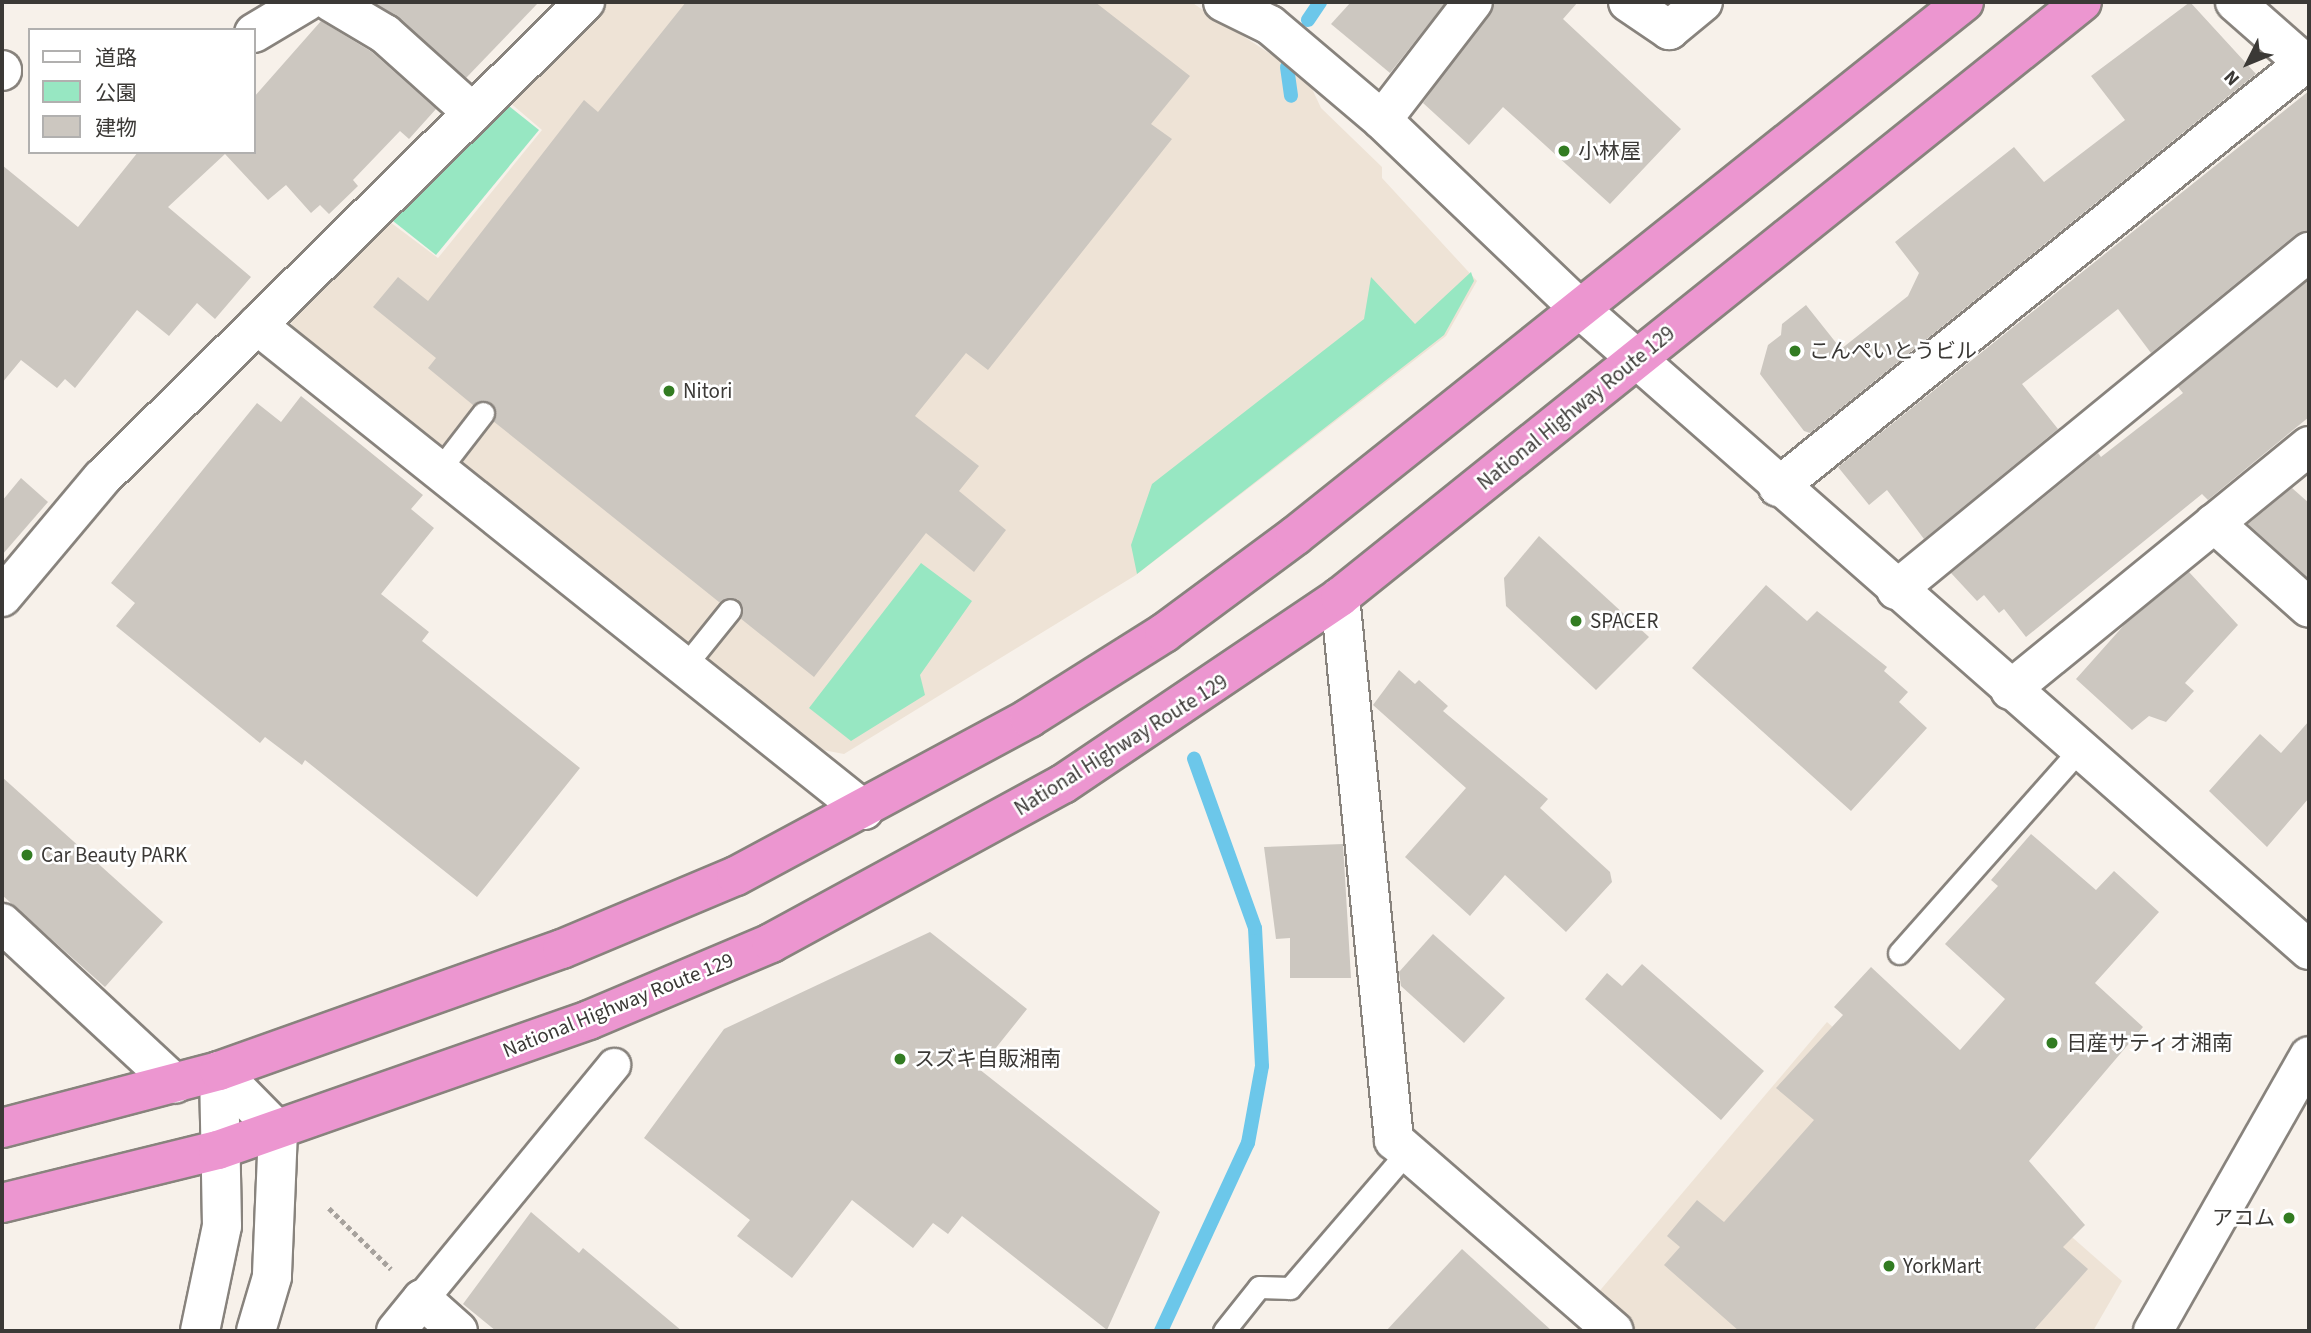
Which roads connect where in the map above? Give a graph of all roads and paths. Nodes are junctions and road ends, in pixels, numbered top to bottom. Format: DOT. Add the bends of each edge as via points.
graph roads {
  1 [pos="331,2"];
  2 [pos="1223,2"];
  3 [pos="1472,2"];
  4 [pos="1628,2"];
  5 [pos="1703,2"];
  6 [pos="1964,2"];
  7 [pos="2082,2"];
  8 [pos="2235,2"];
  9 [pos="564,10"];
  10 [pos="1279,13"];
  11 [pos="2307,65"];
  12 [pos="472,113"];
  13 [pos="1382,120"];
  14 [pos="2309,252"];
  15 [pos="1580,309"];
  16 [pos="257,325"];
  17 [pos="1635,361"];
  18 [pos="484,413"];
  19 [pos="2309,446"];
  20 [pos="439,470"];
  21 [pos="1778,487"];
  22 [pos="2214,523"];
  23 [pos="5,587"];
  24 [pos="1896,590"];
  25 [pos="1340,597"];
  26 [pos="2309,608"];
  27 [pos="730,610"];
  28 [pos="684,667"];
  29 [pos="2010,690"];
  30 [pos="2079,750"];
  31 [pos="863,810"];
  32 [pos="2,923"];
  33 [pos="2309,950"];
  34 [pos="1899,953"];
  35 [pos="2309,1056"];
  36 [pos="614,1065"];
  37 [pos="219,1071"];
  38 [pos="175,1084"];
  39 [pos="2,1128"];
  40 [pos="278,1131"];
  41 [pos="218,1150"];
  42 [pos="1407,1152"];
  43 [pos="2,1203"];
  44 [pos="328,1208"];
  45 [pos="422,1300"];
  46 [pos="200,1331"];
  47 [pos="256,1331"];
  48 [pos="396,1331"];
  49 [pos="458,1331"];
  50 [pos="1224,1331"];
  51 [pos="1614,1331"];
  52 [pos="2154,1331"];
  1 -- 12 [label="street" via="385,34"];
  2 -- 10 [label="street"];
  3 -- 13 [label="street"];
  4 -- 5 [label="street" via="1669,30"];
  6 -- 15 [label="highway"];
  7 -- 17 [label="highway, National Highway Route 129"];
  8 -- 11 [label="street"];
  9 -- 12 [label="street"];
  10 -- 13 [label="street"];
  11 -- 21 [label="street"];
  12 -- 16 [label="street"];
  13 -- 15 [label="street"];
  14 -- 24 [label="street"];
  15 -- 17 [label="street"];
  15 -- 31 [label="highway" via="1164,633"];
  16 -- 20 [label="street"];
  16 -- 23 [label="street" via="102,478"];
  17 -- 21 [label="street"];
  17 -- 25 [label="highway, National Highway Route 129"];
  18 -- 20 [label="lane"];
  19 -- 22 [label="street"];
  20 -- 28 [label="street"];
  21 -- 24 [label="street"];
  22 -- 26 [label="street"];
  22 -- 29 [label="street"];
  24 -- 29 [label="street"];
  25 -- 40 [label="highway, National Highway Route 129" via="1201,697 1063,784 771,943 589,1020"];
  25 -- 42 [label="street" via="1394,1140"];
  27 -- 28 [label="lane"];
  28 -- 31 [label="street"];
  29 -- 30 [label="street"];
  30 -- 33 [label="street"];
  30 -- 34 [label="lane"];
  31 -- 37 [label="highway" via="736,876 562,949"];
  32 -- 38 [label="street"];
  35 -- 52 [label="street"];
  36 -- 45 [label="street"];
  37 -- 38 [label="highway"];
  37 -- 40 [label="street"];
  37 -- 41 [label="street"];
  38 -- 39 [label="highway"];
  40 -- 41 [label="highway, National Highway Route 129"];
  40 -- 47 [label="street" via="276,1238"];
  41 -- 43 [label="highway, National Highway Route 129"];
  41 -- 46 [label="street" via="222,1226"];
  42 -- 50 [label="lane" via="1290,1288 1259,1287"];
  42 -- 51 [label="street"];
  44 -- 45 [label="path"];
  45 -- 48 [label="street"];
  45 -- 49 [label="street"];
}
